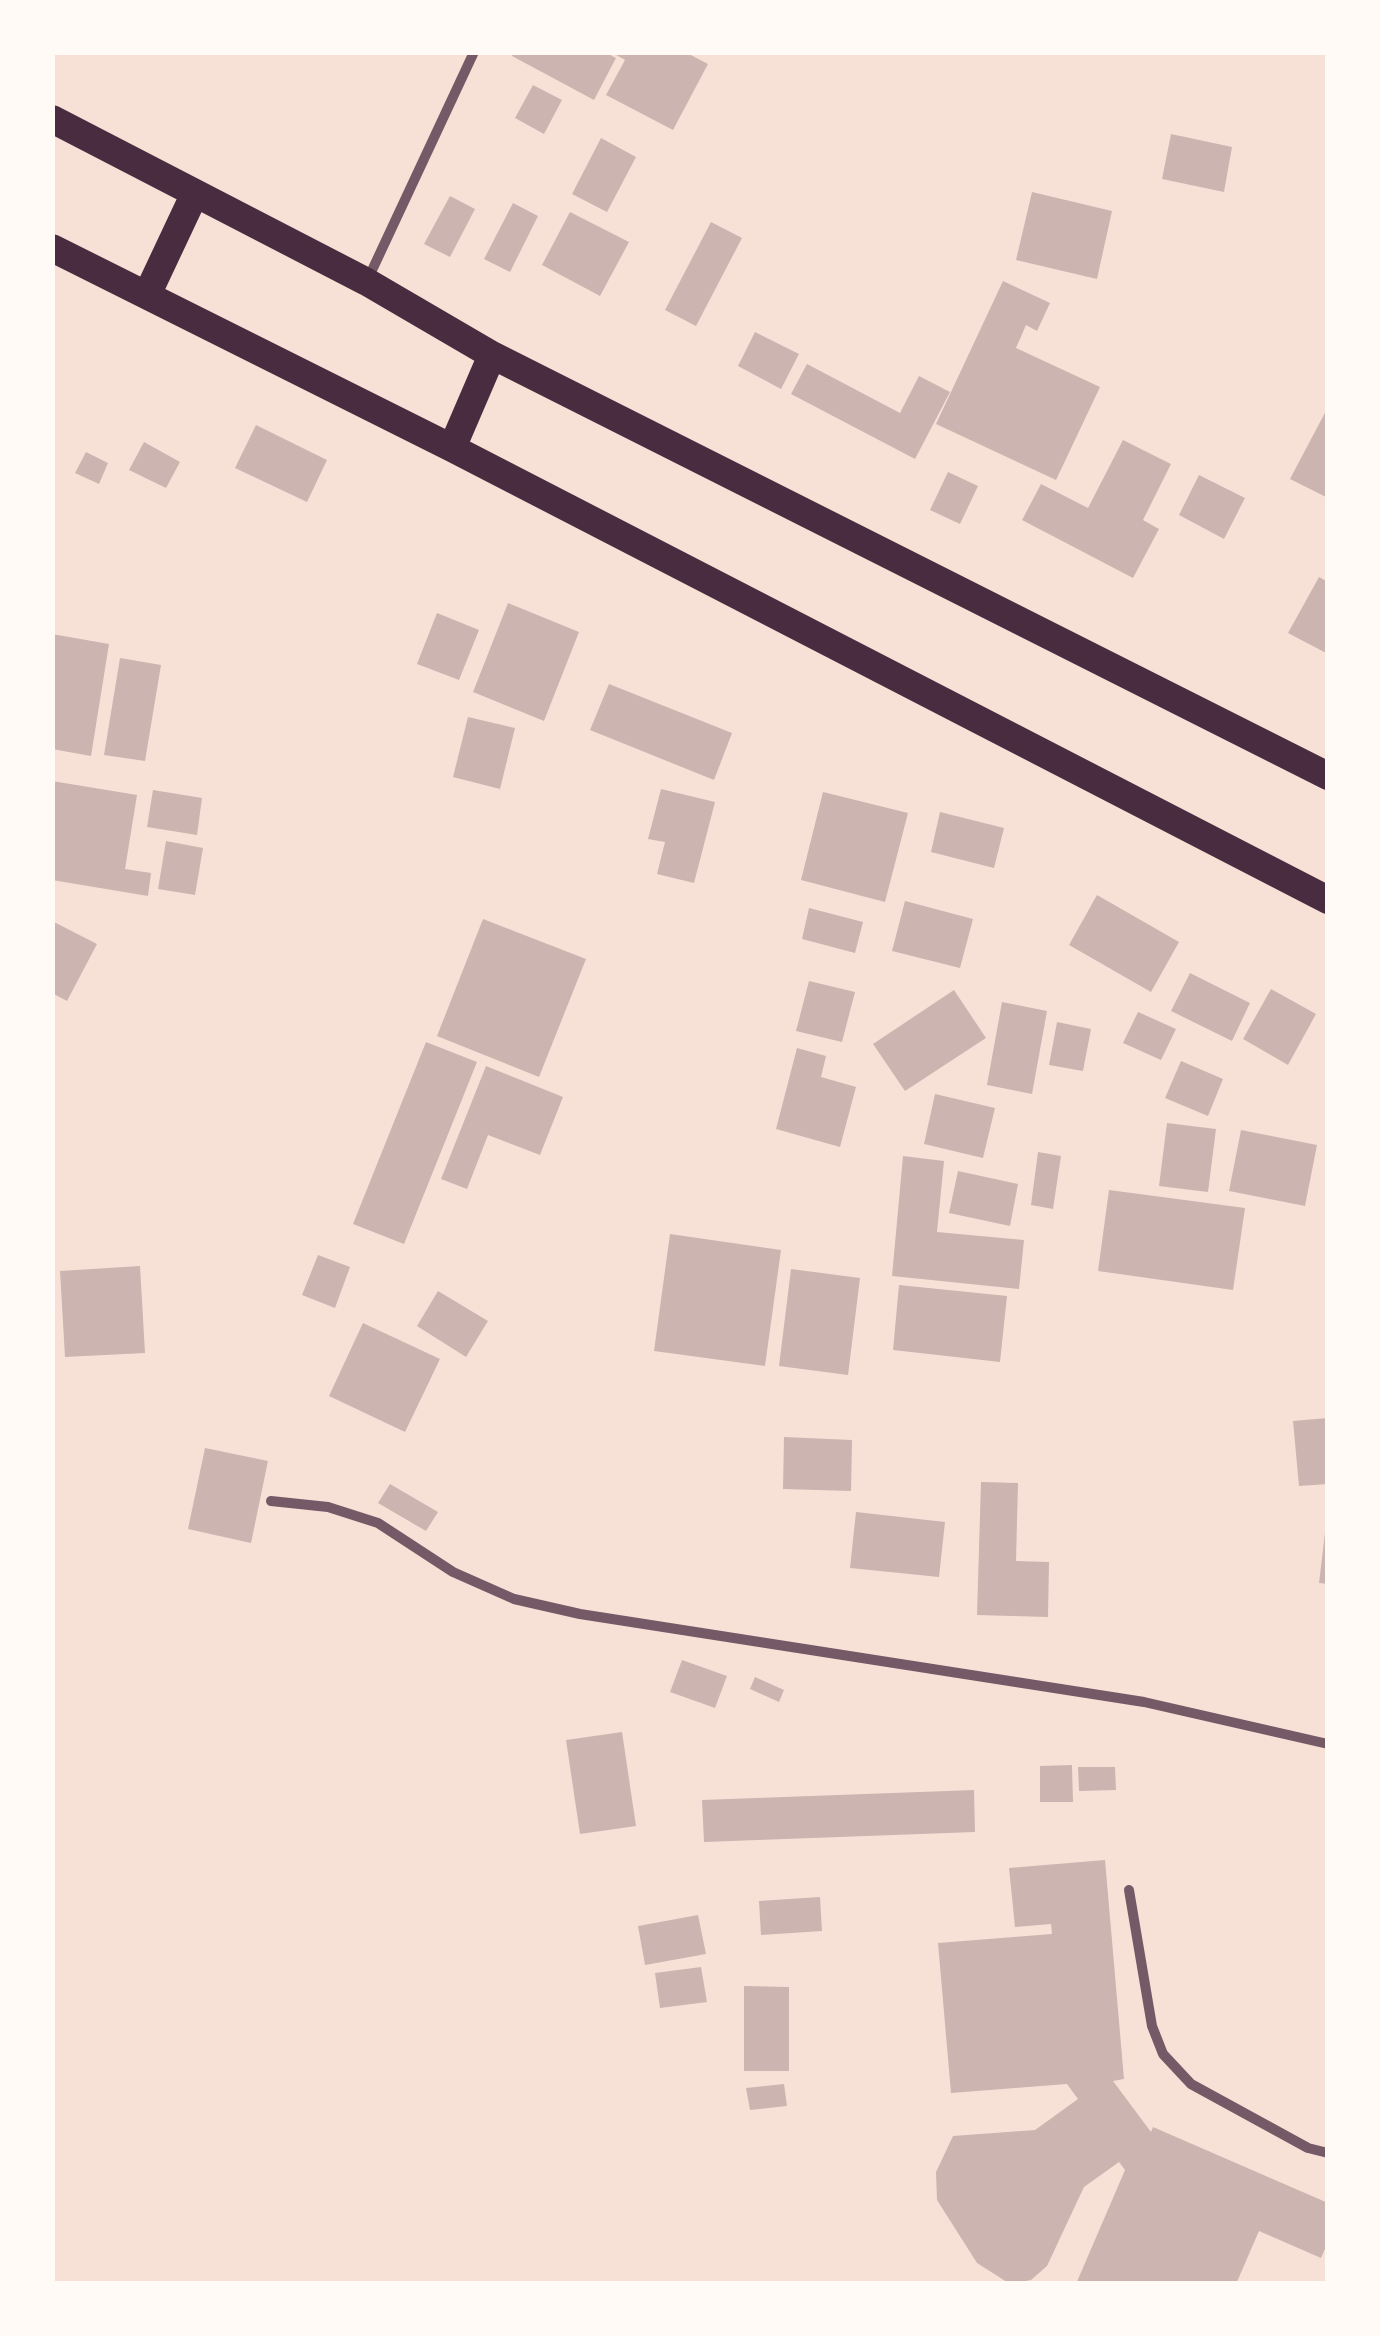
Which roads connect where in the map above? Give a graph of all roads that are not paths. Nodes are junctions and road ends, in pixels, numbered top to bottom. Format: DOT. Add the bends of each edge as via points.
graph roads {
  1 [pos="474,52"];
  2 [pos="52,119"];
  3 [pos="195,194"];
  4 [pos="52,248"];
  5 [pos="367,282"];
  6 [pos="147,295"];
  7 [pos="492,354"];
  8 [pos="452,448"];
  9 [pos="1328,776"];
  10 [pos="1328,900"];
  11 [pos="271,1501"];
  12 [pos="1328,1744"];
  13 [pos="1129,1890"];
  14 [pos="1328,2154"];
  1 -- 5 [label="street"];
  2 -- 3 [label="highway"];
  3 -- 5 [label="highway"];
  3 -- 6 [label="highway"];
  4 -- 6 [label="highway"];
  5 -- 7 [label="highway"];
  6 -- 8 [label="highway"];
  7 -- 8 [label="highway"];
  7 -- 9 [label="highway"];
  8 -- 10 [label="highway"];
  11 -- 12 [label="street" via="328,1507 378,1523 453,1572 547,1606 1144,1702"];
  13 -- 14 [label="street" via="1152,2026 1163,2054 1190,2084"];
}
